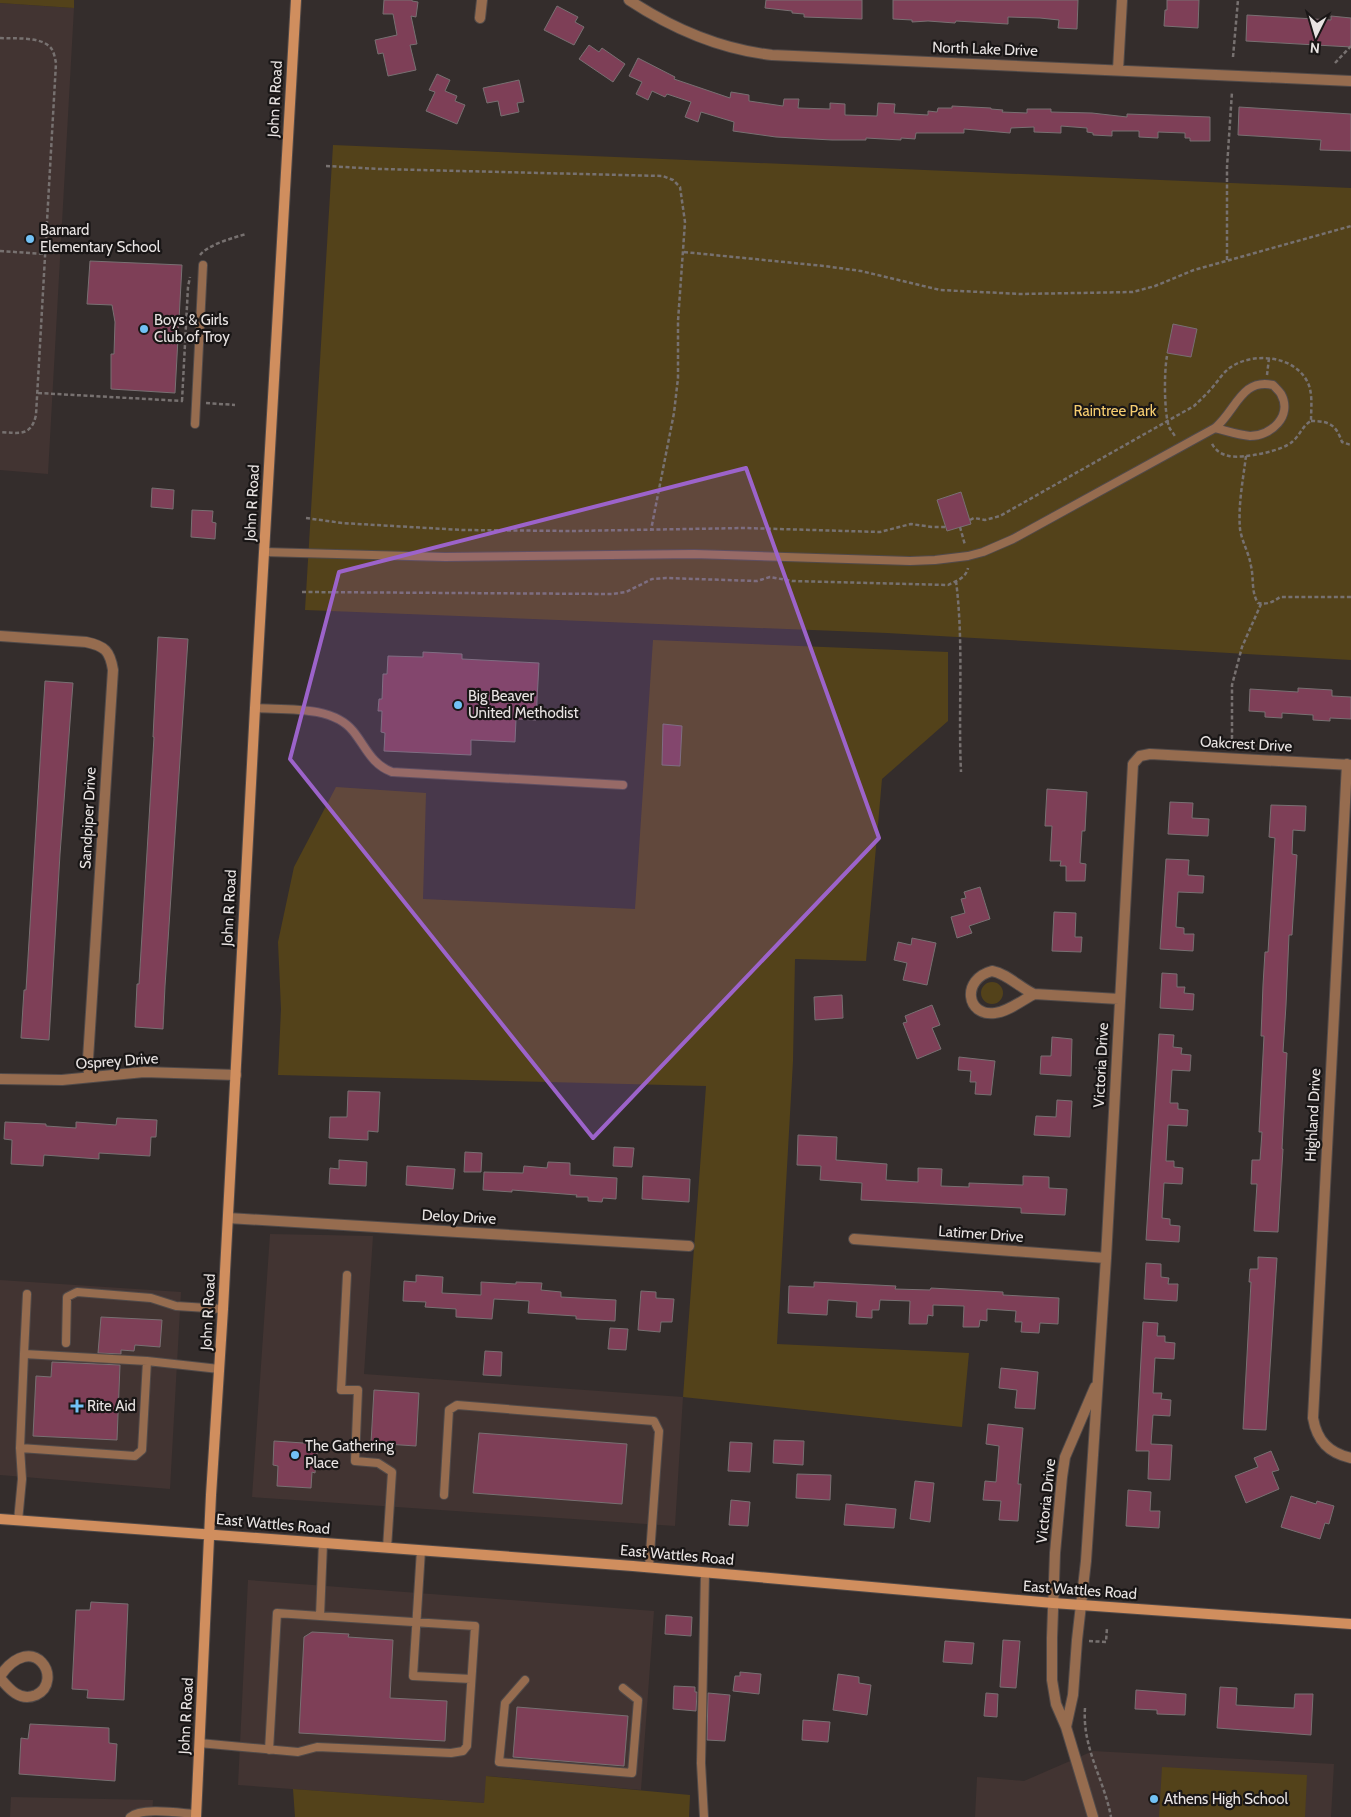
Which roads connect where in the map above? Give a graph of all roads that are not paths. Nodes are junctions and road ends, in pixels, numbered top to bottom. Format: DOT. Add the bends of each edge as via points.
graph roads {
  1 [pos="296,0"];
  2 [pos="482,0"];
  3 [pos="629,0"];
  4 [pos="1122,0"];
  5 [pos="480,18"];
  6 [pos="1118,70"];
  7 [pos="1351,81"];
  8 [pos="203,264"];
  9 [pos="195,424"];
  10 [pos="1215,428"];
  11 [pos="264,552"];
  12 [pos="0,636"];
  13 [pos="255,708"];
  14 [pos="1140,756"];
  15 [pos="1349,765"];
  16 [pos="623,784"];
  17 [pos="1034,994"];
  18 [pos="1119,999"];
  19 [pos="236,1075"];
  20 [pos="89,1077"];
  21 [pos="0,1079"];
  22 [pos="228,1218"];
  23 [pos="854,1239"];
  24 [pos="689,1246"];
  25 [pos="1106,1258"];
  26 [pos="347,1275"];
  27 [pos="27,1294"];
  28 [pos="223,1310"];
  29 [pos="66,1343"];
  30 [pos="24,1354"];
  31 [pos="147,1361"];
  32 [pos="219,1369"];
  33 [pos="1098,1379"];
  34 [pos="20,1448"];
  35 [pos="1346,1457"];
  36 [pos="444,1495"];
  37 [pos="0,1519"];
  38 [pos="18,1520"];
  39 [pos="210,1533"];
  40 [pos="323,1543"];
  41 [pos="387,1548"];
  42 [pos="421,1550"];
  43 [pos="649,1567"];
  44 [pos="705,1573"];
  45 [pos="1053,1603"];
  46 [pos="1081,1605"];
  47 [pos="320,1616"];
  48 [pos="416,1622"];
  49 [pos="1351,1624"];
  50 [pos="0,1677"];
  51 [pos="471,1679"];
  52 [pos="525,1680"];
  53 [pos="623,1688"];
  54 [pos="1066,1727"];
  55 [pos="199,1743"];
  56 [pos="270,1750"];
  57 [pos="196,1816"];
  58 [pos="130,1817"];
  59 [pos="704,1817"];
  60 [pos="1093,1817"];
  1 -- 11 [label="main road, John R Road"];
  2 -- 5 [label="street"];
  3 -- 6 [label="street, North Lake Drive" via="680,30 747,52 838,59"];
  4 -- 6 [label="street"];
  6 -- 7 [label="street, North Lake Drive"];
  8 -- 9 [label="lane"];
  10 -- 10 [label="lane" via="1251,436 1274,429 1284,407 1281,395 1273,385 1256,384 1240,396 1227,417"];
  10 -- 11 [label="lane" via="1013,539 968,556 903,561 694,554 445,557"];
  11 -- 13 [label="main road, John R Road"];
  12 -- 20 [label="street, Sandpiper Drive" via="98,644 111,660 113,670"];
  13 -- 16 [label="lane" via="314,712 335,718 351,729 375,762 392,772"];
  13 -- 19 [label="main road, John R Road"];
  14 -- 15 [label="street, Oakcrest Drive" via="1163,754"];
  14 -- 18 [label="street, Victoria Drive" via="1131,771"];
  15 -- 35 [label="street, Highland Drive" via="1313,1413 1320,1439 1332,1451"];
  17 -- 17 [label="street" via="992,971 975,981 972,1001 983,1012 990,1013 1002,1011"];
  17 -- 18 [label="street"];
  18 -- 25 [label="street, Victoria Drive"];
  19 -- 20 [label="street, Osprey Drive" via="144,1072"];
  19 -- 22 [label="main road, John R Road"];
  20 -- 21 [label="street, Osprey Drive" via="39,1081"];
  22 -- 24 [label="street, Deloy Drive"];
  22 -- 28 [label="main road, John R Road"];
  23 -- 25 [label="street, Latimer Drive"];
  25 -- 33 [label="street, Victoria Drive"];
  26 -- 41 [label="lane" via="341,1390 358,1390 355,1461 378,1463 392,1472"];
  27 -- 30 [label="lane"];
  28 -- 29 [label="lane" via="176,1306 151,1298 77,1292 68,1297"];
  28 -- 32 [label="main road, John R Road"];
  30 -- 31 [label="lane"];
  30 -- 34 [label="lane"];
  31 -- 32 [label="lane"];
  31 -- 34 [label="lane" via="142,1450 135,1456"];
  32 -- 39 [label="main road, John R Road"];
  33 -- 45 [label="street, Victoria Drive" via="1065,1456"];
  33 -- 46 [label="street, Victoria Drive"];
  34 -- 38 [label="lane" via="22,1479"];
  36 -- 43 [label="lane" via="449,1410 457,1405 654,1421 659,1431"];
  37 -- 38 [label="main road, East Wattles Road"];
  38 -- 39 [label="main road, East Wattles Road"];
  39 -- 40 [label="main road, East Wattles Road"];
  39 -- 55 [label="main road, John R Road"];
  40 -- 41 [label="main road, East Wattles Road"];
  40 -- 47 [label="lane"];
  41 -- 42 [label="main road, East Wattles Road"];
  42 -- 43 [label="main road, East Wattles Road"];
  42 -- 48 [label="lane"];
  43 -- 44 [label="main road, East Wattles Road"];
  44 -- 45 [label="main road, East Wattles Road"];
  44 -- 59 [label="lane" via="701,1754"];
  45 -- 46 [label="main road, East Wattles Road"];
  45 -- 54 [label="street, Victoria Drive" via="1052,1680 1056,1704"];
  46 -- 49 [label="main road, East Wattles Road"];
  46 -- 54 [label="street, Victoria Drive" via="1073,1694"];
  47 -- 48 [label="lane"];
  47 -- 56 [label="lane" via="276,1613"];
  48 -- 51 [label="lane" via="475,1626"];
  48 -- 51 [label="lane" via="412,1676"];
  50 -- 50 [label="street" via="18,1696 24,1697 39,1694 47,1679 44,1664 27,1656 14,1661"];
  51 -- 56 [label="lane" via="469,1740 464,1751 317,1747 298,1752"];
  52 -- 53 [label="lane" via="505,1703 499,1762 632,1773 638,1700"];
  54 -- 60 [label="street, Victoria Drive"];
  55 -- 56 [label="lane"];
  55 -- 57 [label="main road, John R Road"];
  57 -- 58 [label="lane" via="149,1812 135,1813"];
}
